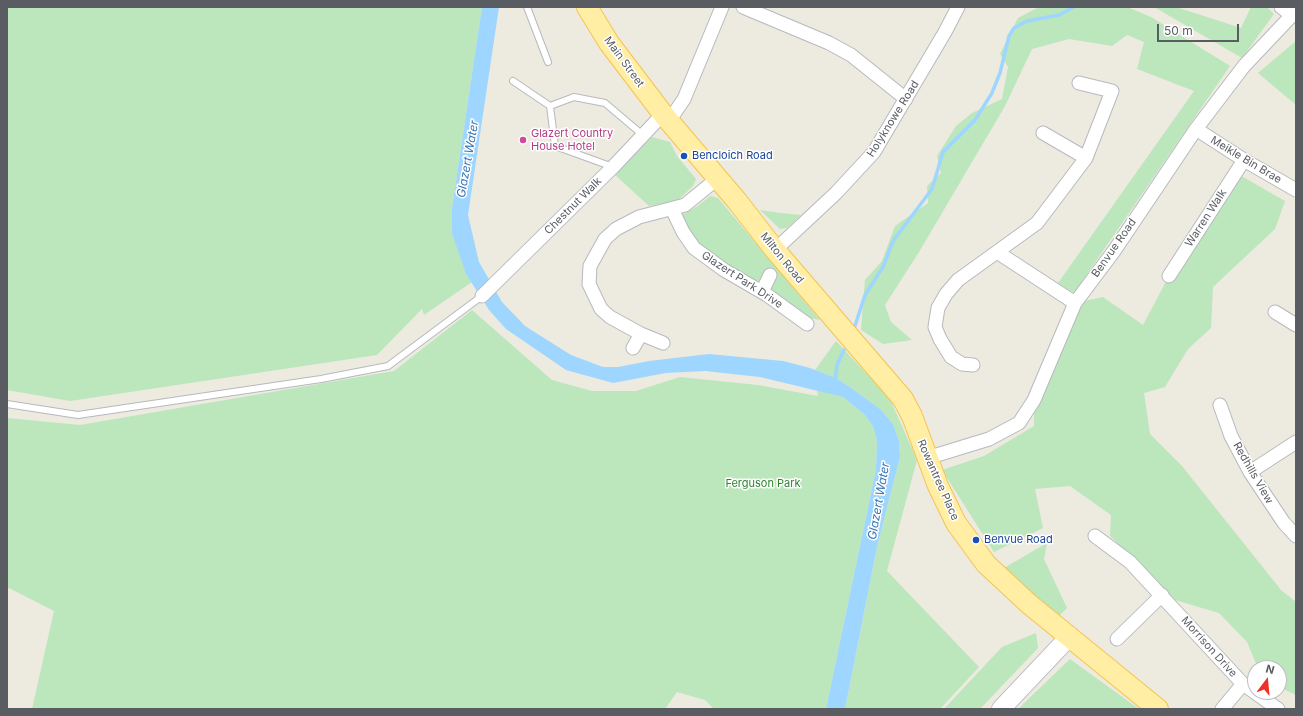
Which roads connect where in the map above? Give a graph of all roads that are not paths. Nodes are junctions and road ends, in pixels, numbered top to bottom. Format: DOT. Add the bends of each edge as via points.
graph roads {
  1 [pos="526,7"];
  2 [pos="588,7"];
  3 [pos="722,7"];
  4 [pos="743,7"];
  5 [pos="958,7"];
  6 [pos="1289,11"];
  7 [pos="548,62"];
  8 [pos="513,81"];
  9 [pos="1079,83"];
  10 [pos="906,99"];
  11 [pos="550,106"];
  12 [pos="666,117"];
  13 [pos="1196,129"];
  14 [pos="1043,133"];
  15 [pos="644,136"];
  16 [pos="1086,158"];
  17 [pos="1244,160"];
  18 [pos="613,167"];
  19 [pos="718,178"];
  20 [pos="1296,190"];
  21 [pos="672,209"];
  22 [pos="775,250"];
  23 [pos="997,252"];
  24 [pos="770,275"];
  25 [pos="1169,276"];
  26 [pos="762,292"];
  27 [pos="482,296"];
  28 [pos="1075,303"];
  29 [pos="1275,312"];
  30 [pos="807,324"];
  31 [pos="1296,325"];
  32 [pos="641,334"];
  33 [pos="663,343"];
  34 [pos="633,348"];
  35 [pos="973,365"];
  36 [pos="903,399"];
  37 [pos="7,404"];
  38 [pos="1220,404"];
  39 [pos="1296,442"];
  40 [pos="926,458"];
  41 [pos="1250,472"];
  42 [pos="1095,536"];
  43 [pos="1296,536"];
  44 [pos="1162,595"];
  45 [pos="1070,636"];
  46 [pos="1117,639"];
  47 [pos="1243,684"];
  48 [pos="1001,709"];
  49 [pos="1158,709"];
  50 [pos="1222,709"];
  51 [pos="1278,709"];
  1 -- 7 [label="lane"];
  2 -- 12 [label="main road, Main Street" via="609,43"];
  3 -- 12 [label="street" via="684,99"];
  4 -- 10 [label="street" via="851,55"];
  5 -- 10 [label="street, Holyknowe Road"];
  6 -- 13 [label="street, Benvue Road"];
  8 -- 11 [label="lane"];
  9 -- 16 [label="street" via="1112,91"];
  10 -- 22 [label="street, Holyknowe Road" via="874,152 836,193"];
  11 -- 15 [label="lane" via="574,97 605,103"];
  11 -- 18 [label="lane" via="555,146"];
  12 -- 15 [label="street, Chestnut Walk"];
  12 -- 19 [label="main road, Milton Road"];
  13 -- 17 [label="street, Meikle Bin Brae"];
  13 -- 28 [label="street, Benvue Road" via="1114,251"];
  14 -- 16 [label="street"];
  15 -- 18 [label="street, Chestnut Walk"];
  16 -- 23 [label="street" via="1037,223"];
  17 -- 20 [label="street, Meikle Bin Brae"];
  17 -- 25 [label="street, Warren Walk"];
  18 -- 27 [label="street, Chestnut Walk"];
  19 -- 21 [label="street" via="685,205"];
  19 -- 22 [label="main road, Milton Road"];
  21 -- 26 [label="street, Glazert Park Drive" via="694,248 724,270"];
  21 -- 32 [label="street" via="639,218 616,229 605,239 590,266 589,284 601,309 610,317"];
  22 -- 36 [label="main road, Milton Road"];
  23 -- 28 [label="street"];
  23 -- 35 [label="street" via="958,280 938,308 935,327 951,357 962,364"];
  24 -- 26 [label="street"];
  26 -- 30 [label="street, Glazert Park Drive"];
  27 -- 37 [label="lane" via="388,366 321,379 78,415"];
  28 -- 40 [label="street, Benvue Road" via="1034,400 1019,423 989,439"];
  29 -- 31 [label="street"];
  32 -- 33 [label="street"];
  32 -- 34 [label="street"];
  36 -- 40 [label="main road, Rowantree Place" via="912,416"];
  38 -- 41 [label="street, Redhills View" via="1231,436"];
  39 -- 41 [label="street"];
  40 -- 45 [label="main road, Rowantree Place" via="956,523 986,564 1029,604"];
  41 -- 43 [label="street, Redhills View" via="1284,523"];
  42 -- 44 [label="street, Morrison Drive" via="1130,562"];
  44 -- 46 [label="street"];
  44 -- 47 [label="street, Morrison Drive"];
  45 -- 48 [label="main road"];
  45 -- 49 [label="main road, Rowantree Place"];
  47 -- 50 [label="street"];
  47 -- 51 [label="street, Morrison Drive"];
}
